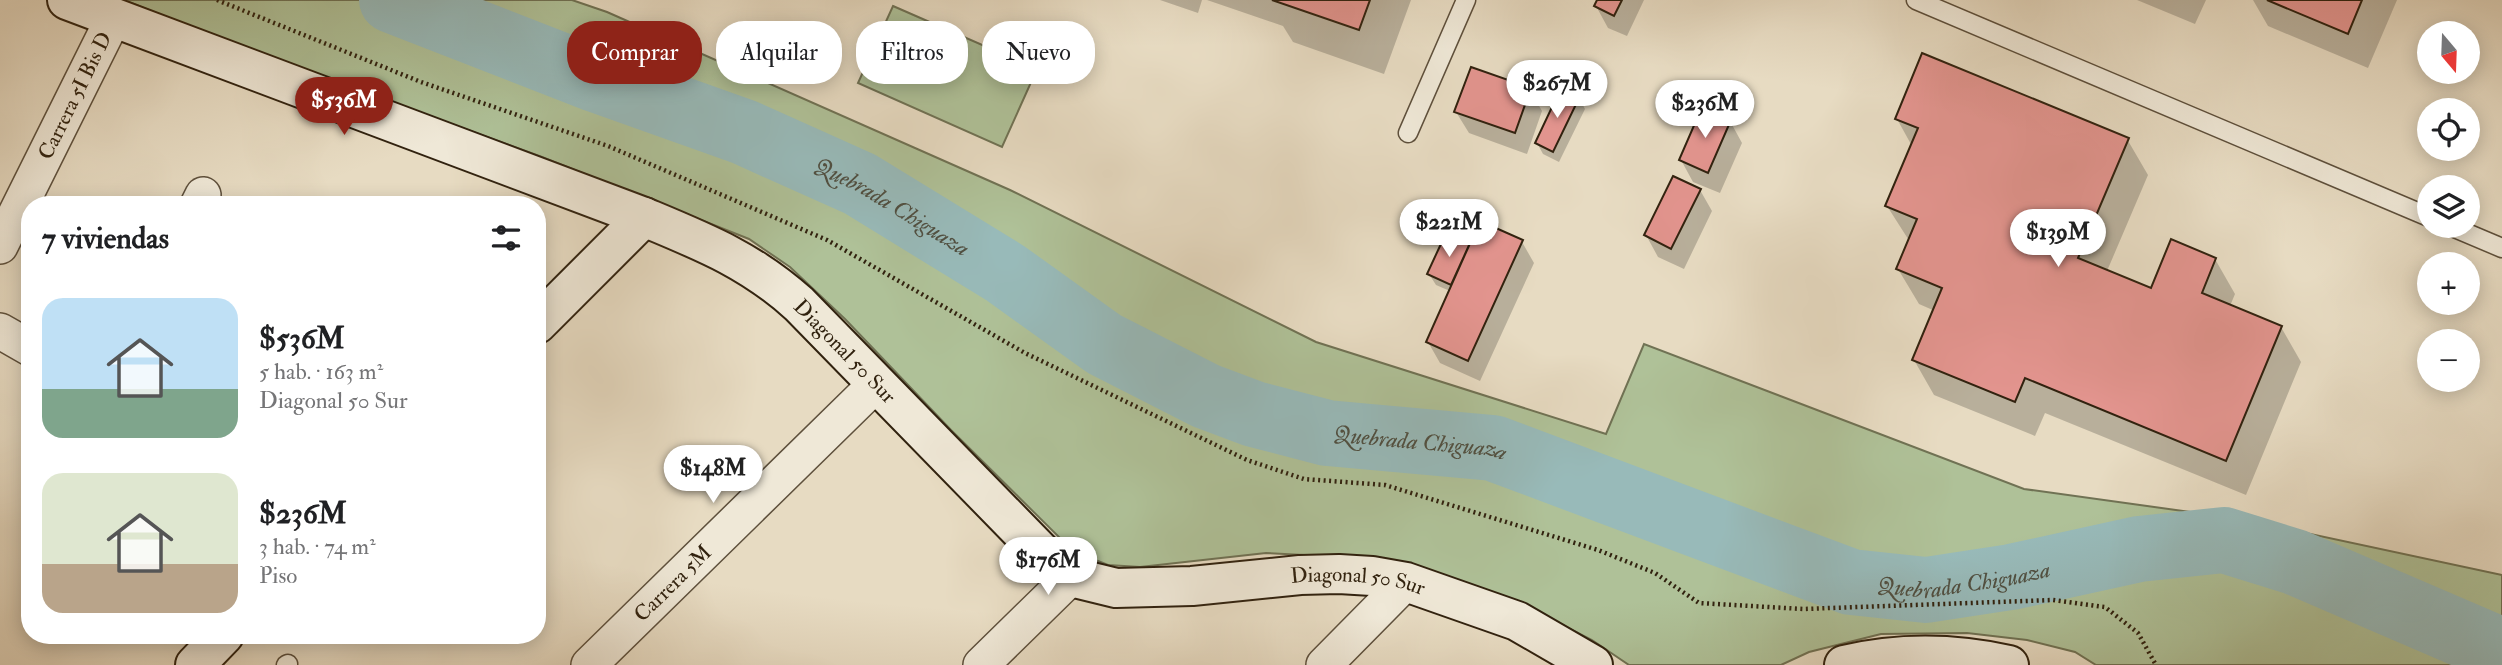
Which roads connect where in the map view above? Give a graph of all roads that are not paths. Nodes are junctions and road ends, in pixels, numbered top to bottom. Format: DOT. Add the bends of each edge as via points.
graph roads {
  1 [pos="67,0"];
  2 [pos="1466,0"];
  3 [pos="1916,0"];
  4 [pos="113,19"];
  5 [pos="1408,134"];
  6 [pos="25,196"];
  7 [pos="21,204"];
  8 [pos="2417,212"];
  9 [pos="644,217"];
  10 [pos="2478,238"];
  11 [pos="0,246"];
  12 [pos="2502,248"];
  13 [pos="546,315"];
  14 [pos="0,331"];
  15 [pos="21,343"];
  16 [pos="876,384"];
  17 [pos="1071,577"];
  18 [pos="1406,582"];
  19 [pos="216,644"];
  20 [pos="195,665"];
  21 [pos="589,665"];
  22 [pos="981,665"];
  23 [pos="1324,665"];
  24 [pos="1593,665"];
  25 [pos="1844,665"];
  26 [pos="2009,665"];
  1 -- 4 [label="main road, Diagonal 50 Sur"];
  2 -- 5 [label="lane"];
  3 -- 8 [label="lane"];
  4 -- 6 [label="street, Carrera 5I Bis D"];
  4 -- 9 [label="main road, Diagonal 50 Sur"];
  7 -- 11 [label="street, Carrera 5I Bis D"];
  9 -- 13 [label="main road"];
  9 -- 16 [label="main road, Diagonal 50 Sur" via="724,251 774,281"];
  10 -- 12 [label="lane"];
  14 -- 15 [label="street"];
  16 -- 17 [label="main road, Diagonal 50 Sur"];
  16 -- 21 [label="street, Carrera 5M"];
  17 -- 18 [label="main road, Diagonal 50 Sur" via="1116,588 1146,589 1313,575"];
  17 -- 22 [label="street"];
  18 -- 23 [label="street"];
  18 -- 24 [label="main road, Diagonal 50 Sur" via="1517,621"];
  19 -- 20 [label="main road"];
  25 -- 26 [label="main road" via="1923,655 1975,657"];
}
